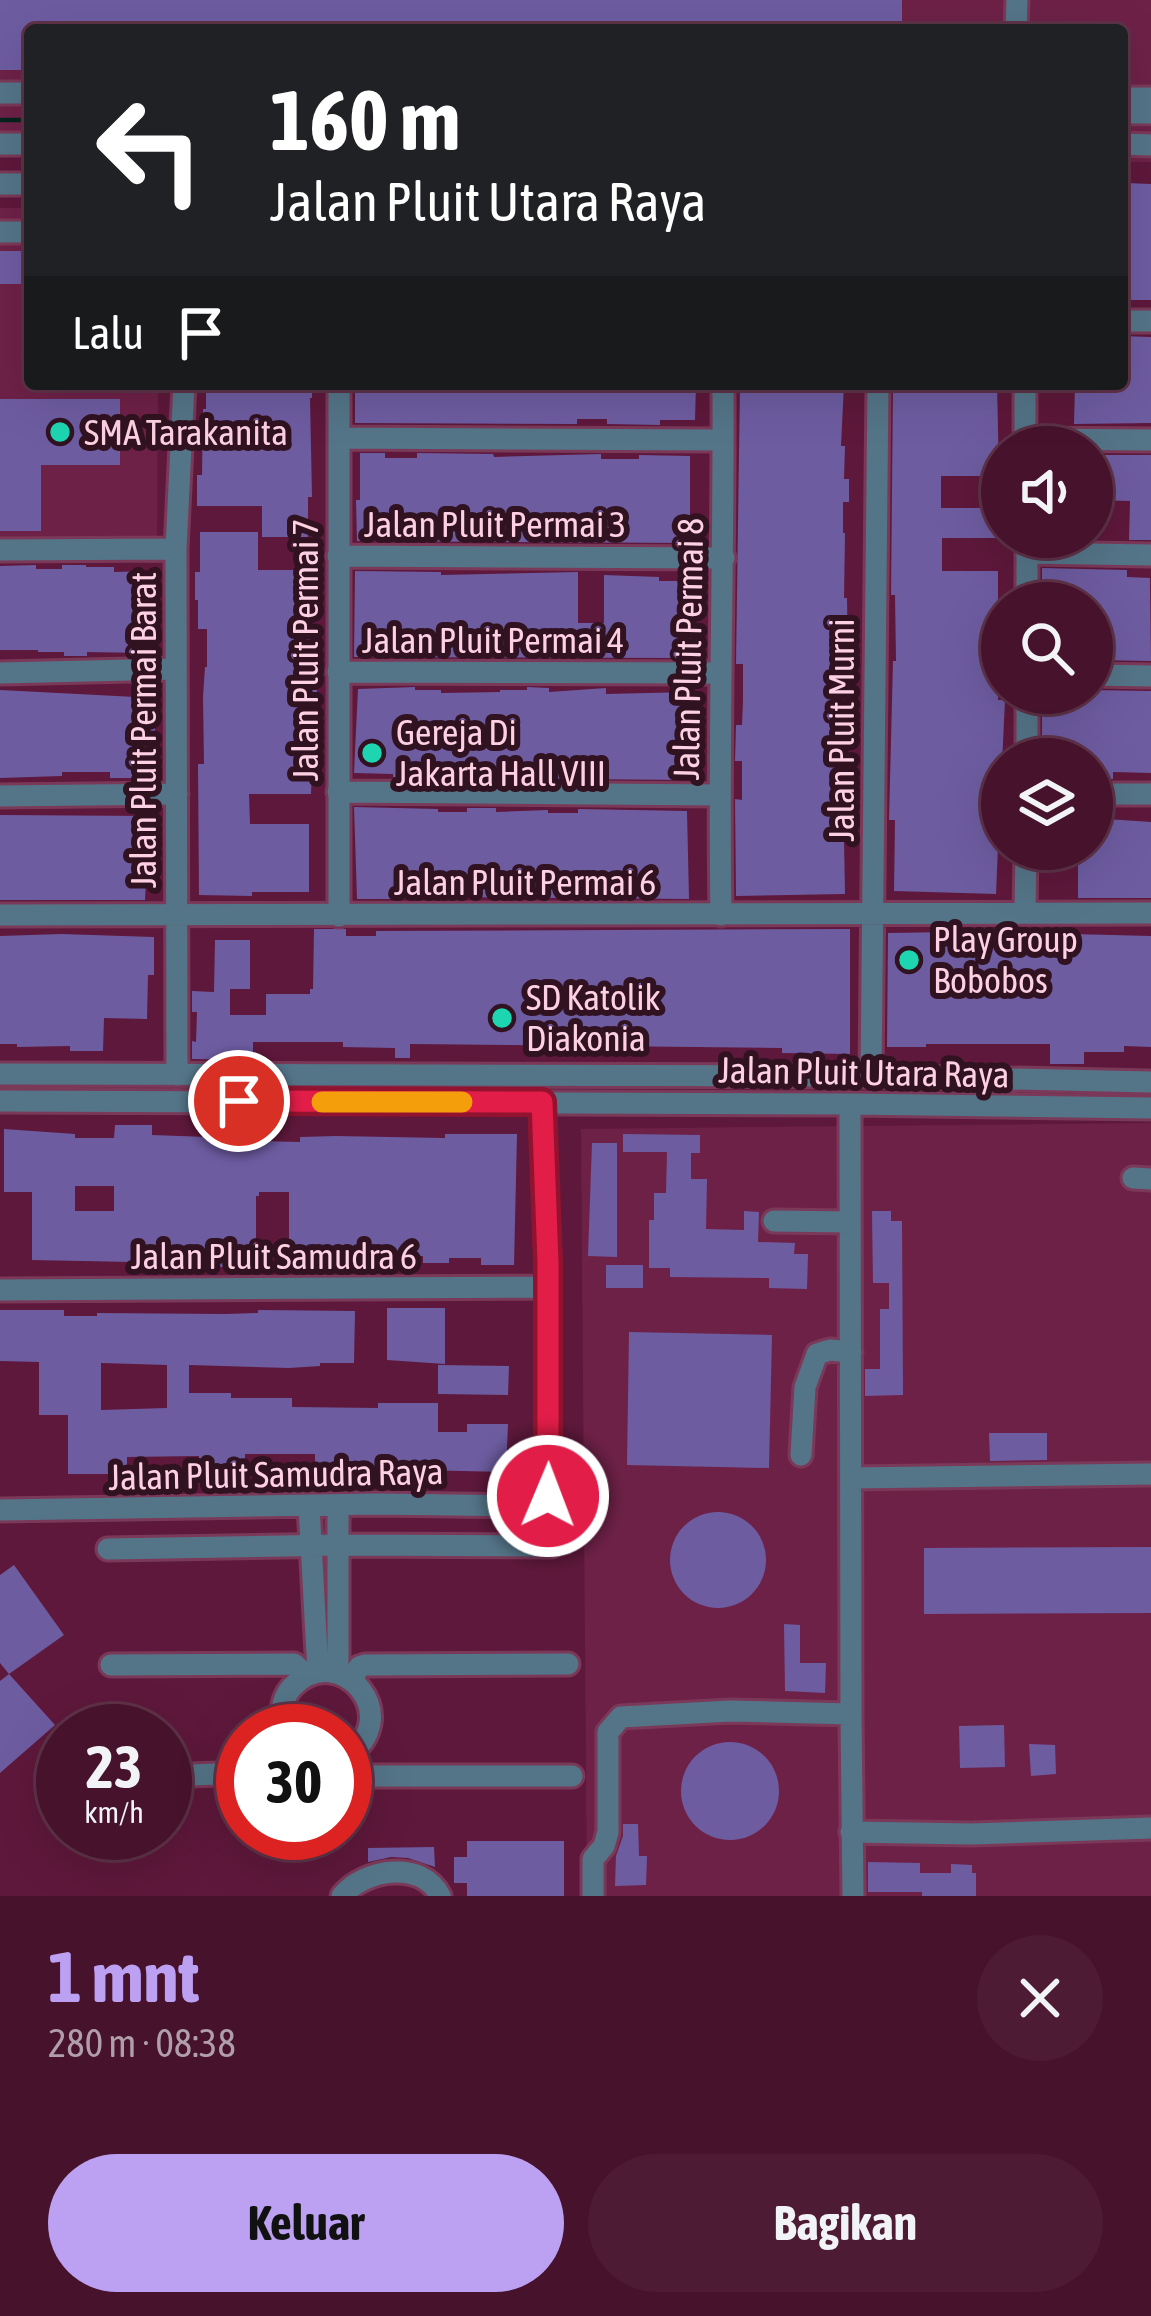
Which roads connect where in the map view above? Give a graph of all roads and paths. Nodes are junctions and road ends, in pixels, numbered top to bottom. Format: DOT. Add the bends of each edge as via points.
graph roads {
  1 [pos="184,390"];
  2 [pos="339,390"];
  3 [pos="723,390"];
  4 [pos="878,390"];
  5 [pos="1025,390"];
  6 [pos="1025,426"];
  7 [pos="339,438"];
  8 [pos="723,440"];
  9 [pos="1151,440"];
  10 [pos="1113,441"];
  11 [pos="176,549"];
  12 [pos="0,550"];
  13 [pos="1113,552"];
  14 [pos="1151,555"];
  15 [pos="338,556"];
  16 [pos="724,558"];
  17 [pos="175,669"];
  18 [pos="338,672"];
  19 [pos="0,673"];
  20 [pos="720,673"];
  21 [pos="1113,675"];
  22 [pos="1151,676"];
  23 [pos="338,792"];
  24 [pos="177,794"];
  25 [pos="1113,794"];
  26 [pos="1151,794"];
  27 [pos="719,795"];
  28 [pos="0,796"];
  29 [pos="1025,870"];
  30 [pos="1151,913"];
  31 [pos="873,914"];
  32 [pos="1024,914"];
  33 [pos="0,915"];
  34 [pos="721,915"];
  35 [pos="176,916"];
  36 [pos="339,916"];
  37 [pos="0,1074"];
  38 [pos="79,1075"];
  39 [pos="177,1075"];
  40 [pos="865,1076"];
  41 [pos="1112,1081"];
  42 [pos="1151,1082"];
  43 [pos="0,1101"];
  44 [pos="78,1102"];
  45 [pos="542,1102"];
  46 [pos="854,1104"];
  47 [pos="1151,1108"];
  48 [pos="1111,1109"];
  49 [pos="774,1221"];
  50 [pos="850,1222"];
  51 [pos="548,1288"];
  52 [pos="0,1290"];
  53 [pos="850,1352"];
  54 [pos="801,1455"];
  55 [pos="1151,1474"];
  56 [pos="851,1478"];
  57 [pos="309,1506"];
  58 [pos="338,1506"];
  59 [pos="0,1510"];
  60 [pos="311,1545"];
  61 [pos="340,1545"];
  62 [pos="551,1546"];
  63 [pos="108,1549"];
  64 [pos="568,1664"];
  65 [pos="111,1665"];
  66 [pos="329,1675"];
  67 [pos="283,1704"];
  68 [pos="368,1704"];
  69 [pos="851,1714"];
  70 [pos="372,1776"];
  71 [pos="572,1776"];
  72 [pos="1151,1828"];
  73 [pos="850,1832"];
  74 [pos="400,1884"];
  75 [pos="369,1886"];
  76 [pos="443,1895"];
  77 [pos="342,1896"];
  78 [pos="593,1896"];
  79 [pos="853,1896"];
  1 -- 11 [label="street, Jalan Pluit Permai Barat"];
  2 -- 7 [label="street, Jalan Pluit Permai 7"];
  3 -- 8 [label="street, Jalan Pluit Permai 8"];
  4 -- 31 [label="street, Jalan Pluit Murni"];
  5 -- 6 [label="street"];
  7 -- 8 [label="street"];
  7 -- 15 [label="street, Jalan Pluit Permai 7"];
  8 -- 16 [label="street, Jalan Pluit Permai 8"];
  9 -- 10 [label="street"];
  11 -- 12 [label="street"];
  11 -- 17 [label="street, Jalan Pluit Permai Barat"];
  13 -- 14 [label="street"];
  15 -- 16 [label="street, Jalan Pluit Permai 3"];
  15 -- 18 [label="street, Jalan Pluit Permai 7"];
  16 -- 20 [label="street, Jalan Pluit Permai 8"];
  17 -- 19 [label="street"];
  17 -- 24 [label="street, Jalan Pluit Permai Barat"];
  18 -- 20 [label="street, Jalan Pluit Permai 4"];
  18 -- 23 [label="street, Jalan Pluit Permai 7"];
  20 -- 27 [label="street, Jalan Pluit Permai 8"];
  21 -- 22 [label="street"];
  23 -- 27 [label="street"];
  23 -- 36 [label="street, Jalan Pluit Permai 7"];
  24 -- 28 [label="street"];
  24 -- 35 [label="street, Jalan Pluit Permai Barat"];
  25 -- 26 [label="street"];
  27 -- 34 [label="street, Jalan Pluit Permai 8"];
  29 -- 32 [label="street"];
  30 -- 32 [label="street, Jalan Pluit Permai 6"];
  31 -- 32 [label="street, Jalan Pluit Permai 6"];
  31 -- 34 [label="street, Jalan Pluit Permai 6"];
  31 -- 40 [label="street, Jalan Pluit Murni"];
  33 -- 35 [label="street, Jalan Pluit Permai 6"];
  34 -- 36 [label="street, Jalan Pluit Permai 6"];
  35 -- 36 [label="street, Jalan Pluit Permai 6"];
  35 -- 39 [label="street, Jalan Pluit Permai Barat"];
  37 -- 38 [label="street, Jalan Pluit Utara Raya"];
  38 -- 39 [label="street, Jalan Pluit Utara Raya"];
  38 -- 44 [label="street"];
  39 -- 40 [label="street, Jalan Pluit Utara Raya"];
  40 -- 41 [label="street, Jalan Pluit Utara Raya"];
  40 -- 46 [label="street, Jalan Pluit Murni"];
  41 -- 42 [label="street, Jalan Pluit Utara Raya"];
  41 -- 48 [label="street"];
  43 -- 44 [label="street, Jalan Pluit Utara Raya"];
  44 -- 45 [label="street, Jalan Pluit Utara Raya"];
  45 -- 46 [label="street, Jalan Pluit Utara Raya"];
  45 -- 51 [label="street"];
  46 -- 48 [label="street, Jalan Pluit Utara Raya"];
  46 -- 50 [label="street, Jalan Pluit Murni"];
  47 -- 48 [label="street, Jalan Pluit Utara Raya"];
  49 -- 50 [label="street"];
  50 -- 53 [label="street, Jalan Pluit Murni"];
  51 -- 52 [label="street, Jalan Pluit Samudra 6"];
  51 -- 58 [label="street, Jalan Pluit Samudra Raya" via="546,1502"];
  53 -- 54 [label="street" via="817,1354"];
  53 -- 56 [label="street, Jalan Pluit Murni"];
  55 -- 56 [label="street"];
  56 -- 69 [label="street, Jalan Pluit Murni"];
  57 -- 58 [label="street, Jalan Pluit Samudra Raya"];
  57 -- 59 [label="street, Jalan Pluit Samudra Raya"];
  57 -- 60 [label="street"];
  58 -- 61 [label="street"];
  60 -- 61 [label="street"];
  60 -- 63 [label="street"];
  60 -- 66 [label="street"];
  61 -- 62 [label="street"];
  61 -- 66 [label="street"];
  64 -- 66 [label="street" via="365,1664"];
  65 -- 66 [label="street" via="294,1664"];
  66 -- 67 [label="street" via="288,1692"];
  66 -- 68 [label="street"];
  69 -- 73 [label="street, Jalan Pluit Murni"];
  69 -- 78 [label="street" via="621,1717 608,1732 608,1832 593,1859"];
  70 -- 71 [label="street"];
  72 -- 73 [label="street"];
  73 -- 79 [label="street, Jalan Pluit Murni"];
  74 -- 75 [label="street"];
  74 -- 76 [label="street" via="424,1876"];
  75 -- 77 [label="street" via="352,1885"];
}
